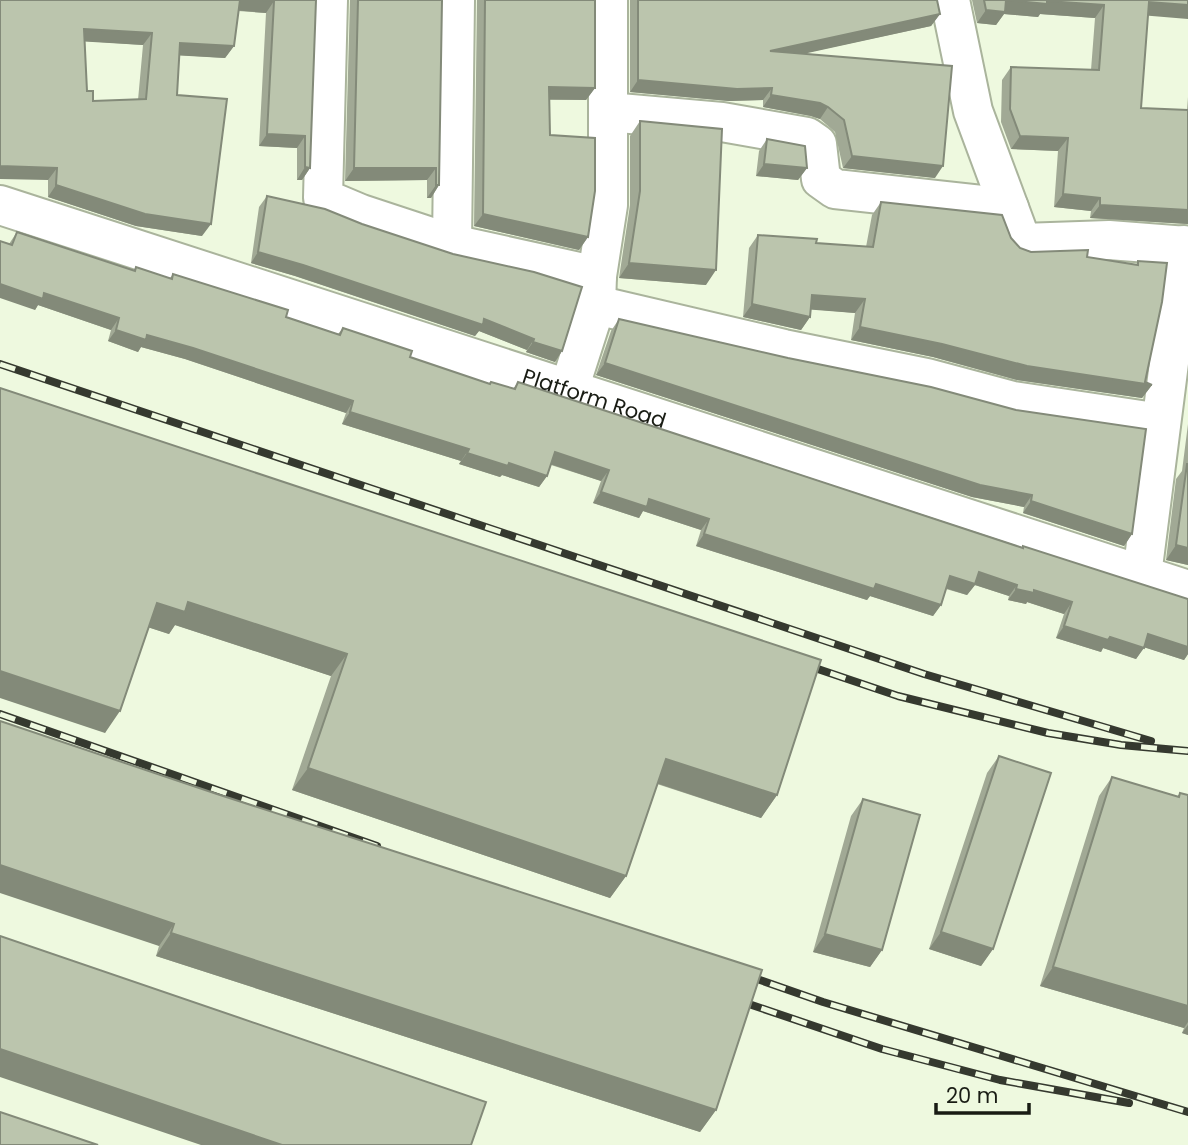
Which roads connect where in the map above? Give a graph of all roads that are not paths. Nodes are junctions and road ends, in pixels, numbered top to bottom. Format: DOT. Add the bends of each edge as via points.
graph roads {
  1 [pos="328,0"];
  2 [pos="455,0"];
  3 [pos="608,0"];
  4 [pos="950,0"];
  5 [pos="608,112"];
  6 [pos="0,205"];
  7 [pos="1009,208"];
  8 [pos="452,244"];
  9 [pos="1186,246"];
  10 [pos="596,291"];
  11 [pos="569,389"];
  12 [pos="1161,423"];
  13 [pos="1142,575"];
  14 [pos="1188,590"];
  1 -- 8 [label="street" via="323,198"];
  2 -- 8 [label="street"];
  3 -- 5 [label="street"];
  4 -- 7 [label="street" via="973,111"];
  5 -- 7 [label="street" via="722,122 807,137 817,145 821,179 835,189"];
  5 -- 10 [label="street" via="608,205"];
  6 -- 11 [label="street, Platform Road"];
  7 -- 9 [label="street" via="1022,243 1110,240"];
  8 -- 10 [label="street"];
  9 -- 12 [label="street"];
  10 -- 11 [label="street"];
  10 -- 12 [label="street" via="784,349 1013,401"];
  11 -- 13 [label="street, Platform Road"];
  12 -- 13 [label="street"];
  13 -- 14 [label="street, Platform Road"];
}
